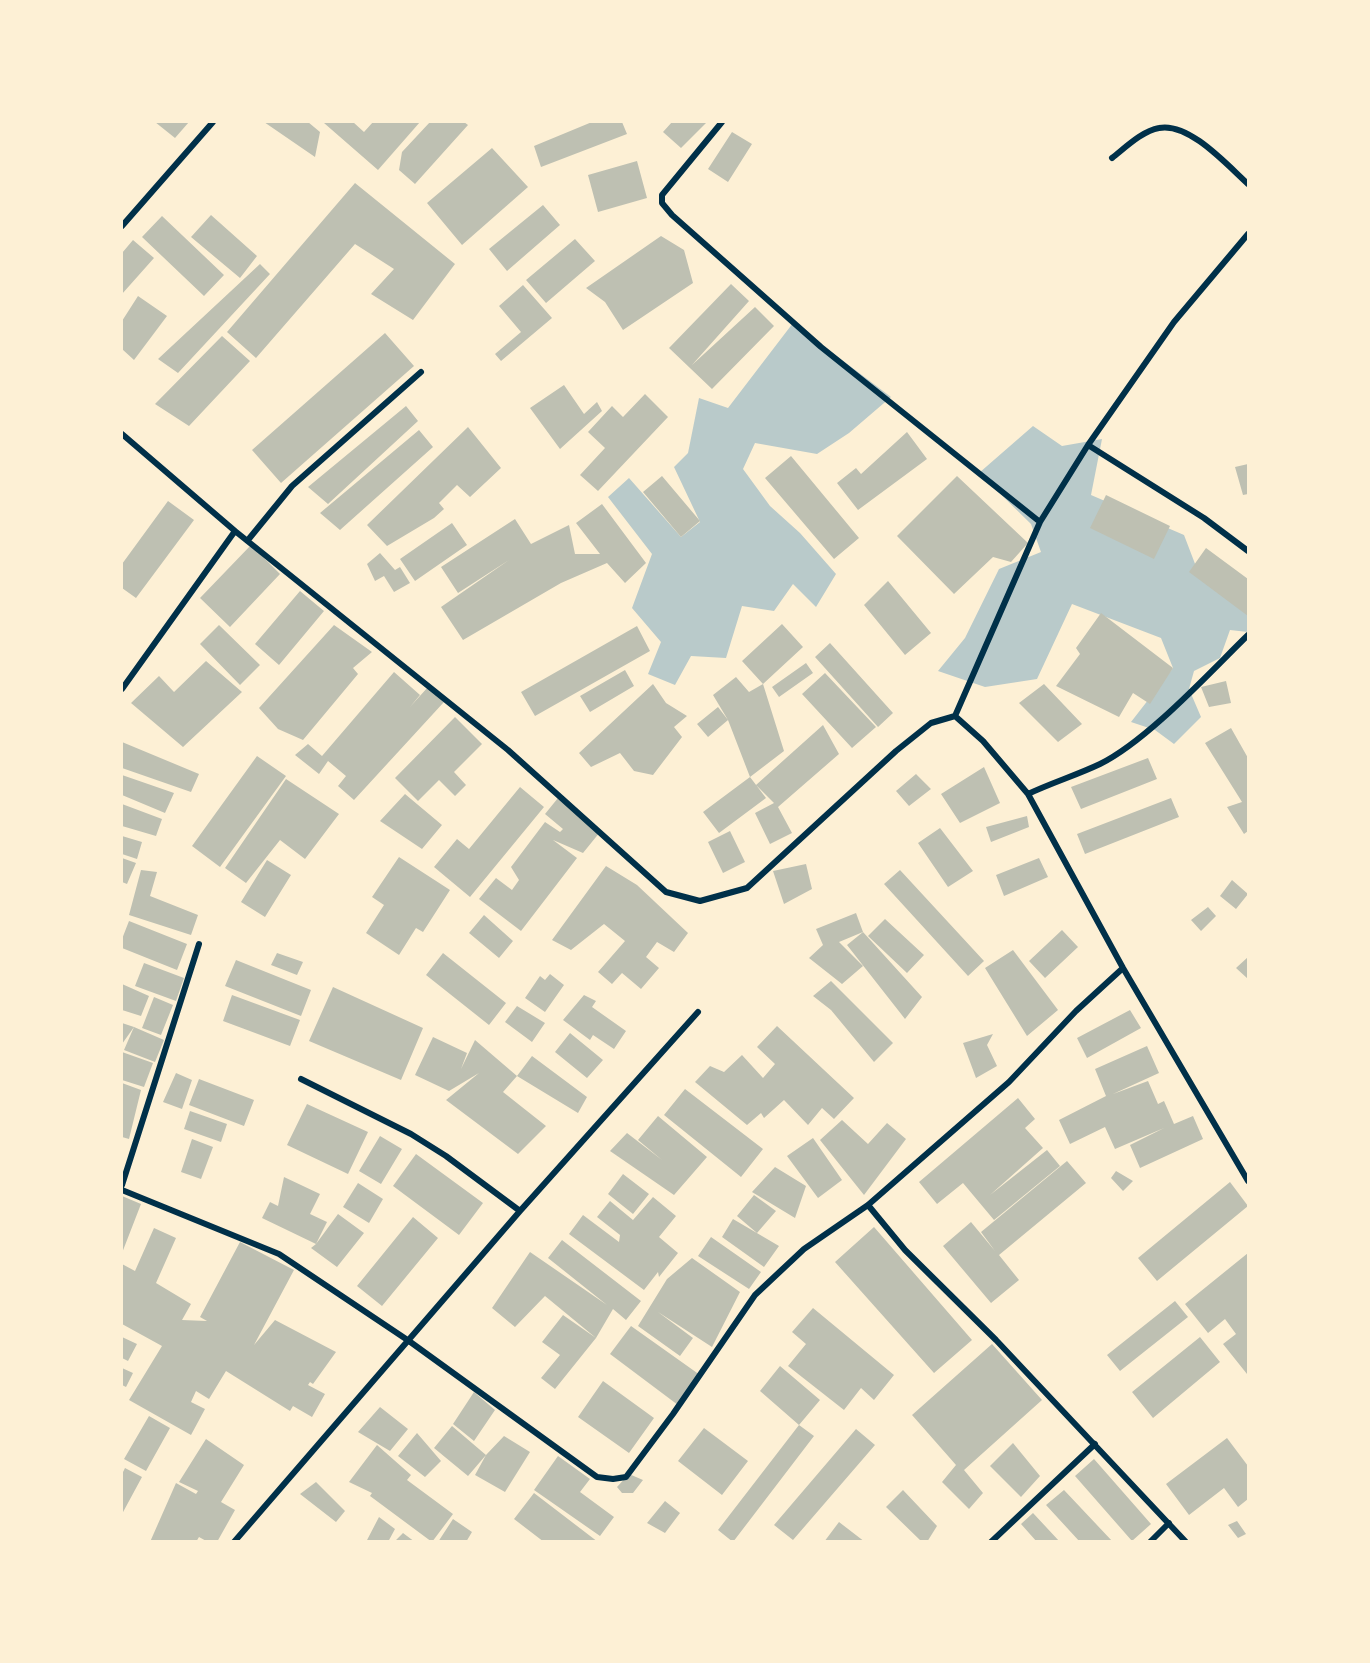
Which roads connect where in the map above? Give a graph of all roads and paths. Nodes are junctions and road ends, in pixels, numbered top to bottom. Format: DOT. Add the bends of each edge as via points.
graph roads {
  1 [pos="213,122"];
  2 [pos="722,122"];
  3 [pos="1112,158"];
  4 [pos="1248,184"];
  5 [pos="122,226"];
  6 [pos="1248,234"];
  7 [pos="421,372"];
  8 [pos="122,434"];
  9 [pos="1088,445"];
  10 [pos="1040,522"];
  11 [pos="236,531"];
  12 [pos="248,540"];
  13 [pos="1248,550"];
  14 [pos="1248,635"];
  15 [pos="122,689"];
  16 [pos="955,716"];
  17 [pos="1028,794"];
  18 [pos="200,944"];
  19 [pos="1123,968"];
  20 [pos="698,1012"];
  21 [pos="301,1079"];
  22 [pos="1248,1181"];
  23 [pos="122,1185"];
  24 [pos="122,1190"];
  25 [pos="868,1205"];
  26 [pos="520,1211"];
  27 [pos="408,1341"];
  28 [pos="1095,1444"];
  29 [pos="1169,1523"];
  30 [pos="234,1542"];
  31 [pos="991,1542"];
  32 [pos="1150,1542"];
  33 [pos="1186,1542"];
  1 -- 5 [label="street"];
  2 -- 10 [label="street" via="662,195 662,203 821,347"];
  3 -- 4 [label="street" via="1136,139 1158,128 1174,127 1193,136"];
  6 -- 9 [label="street" via="1174,322"];
  7 -- 12 [label="street" via="292,486"];
  8 -- 11 [label="street"];
  9 -- 10 [label="street"];
  9 -- 13 [label="street"];
  10 -- 16 [label="street"];
  11 -- 12 [label="street"];
  11 -- 15 [label="street"];
  12 -- 16 [label="street" via="508,750 666,892 700,901 747,888 896,751 931,723"];
  14 -- 17 [label="street" via="1138,737 1101,764"];
  16 -- 17 [label="street" via="983,741"];
  17 -- 19 [label="street"];
  18 -- 23 [label="street"];
  19 -- 22 [label="street"];
  19 -- 25 [label="street" via="1009,1082"];
  20 -- 26 [label="street"];
  21 -- 26 [label="street" via="411,1134"];
  24 -- 27 [label="street" via="279,1254"];
  25 -- 27 [label="street" via="804,1249 755,1295 626,1477 597,1477"];
  25 -- 28 [label="street" via="905,1250"];
  26 -- 27 [label="street"];
  27 -- 30 [label="street"];
  28 -- 29 [label="street"];
  28 -- 31 [label="street"];
  29 -- 32 [label="street"];
  29 -- 33 [label="street"];
}
